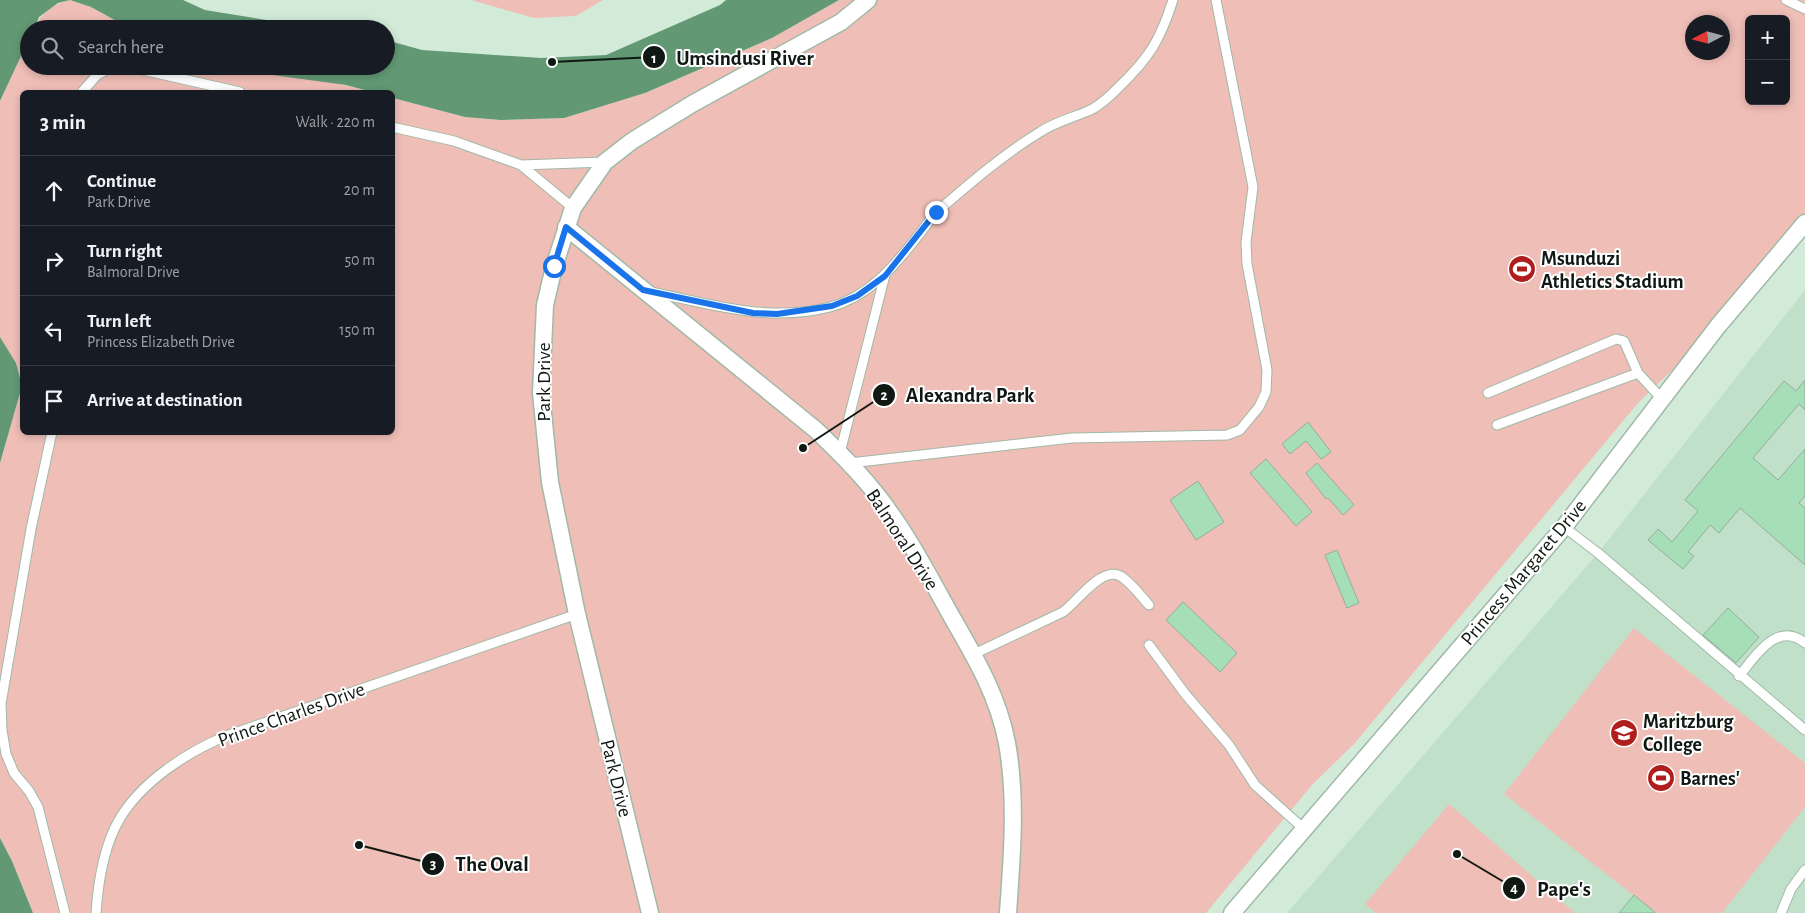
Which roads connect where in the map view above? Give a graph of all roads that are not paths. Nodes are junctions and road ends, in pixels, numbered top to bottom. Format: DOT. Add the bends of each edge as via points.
graph roads {
  1 [pos="868,0"];
  2 [pos="1173,0"];
  3 [pos="1216,0"];
  4 [pos="1786,0"];
  5 [pos="1805,9"];
  6 [pos="96,75"];
  7 [pos="165,75"];
  8 [pos="84,90"];
  9 [pos="231,90"];
  10 [pos="395,128"];
  11 [pos="605,162"];
  12 [pos="521,165"];
  13 [pos="573,208"];
  14 [pos="1805,223"];
  15 [pos="566,227"];
  16 [pos="885,276"];
  17 [pos="643,290"];
  18 [pos="1638,373"];
  19 [pos="1488,393"];
  20 [pos="1662,399"];
  21 [pos="1497,425"];
  22 [pos="51,435"];
  23 [pos="845,458"];
  24 [pos="1564,526"];
  25 [pos="1149,605"];
  26 [pos="577,614"];
  27 [pos="1805,643"];
  28 [pos="1149,645"];
  29 [pos="974,654"];
  30 [pos="1739,676"];
  31 [pos="1805,730"];
  32 [pos="1304,829"];
  33 [pos="1805,870"];
  34 [pos="65,913"];
  35 [pos="96,913"];
  36 [pos="650,913"];
  37 [pos="1008,913"];
  38 [pos="1232,913"];
  39 [pos="1781,913"];
  1 -- 11 [label="street, Park Drive" via="841,22 692,104"];
  2 -- 16 [label="lane" via="1162,34 1142,64 1117,90 1090,111 1054,123 989,169 936,212"];
  3 -- 23 [label="lane" via="1253,187 1246,242 1247,264 1267,370 1266,392 1250,420 1240,430 1227,435 1072,438"];
  4 -- 5 [label="lane"];
  6 -- 8 [label="lane"];
  7 -- 9 [label="lane"];
  10 -- 12 [label="lane" via="454,141"];
  11 -- 12 [label="lane"];
  11 -- 13 [label="street, Park Drive"];
  12 -- 13 [label="lane"];
  13 -- 15 [label="street, Park Drive"];
  14 -- 20 [label="street, Princess Margaret Drive" via="1718,326"];
  15 -- 17 [label="street, Balmoral Drive"];
  15 -- 26 [label="street, Park Drive" via="546,305 541,393 550,482"];
  16 -- 17 [label="lane" via="857,296 832,306 777,314 753,313"];
  16 -- 23 [label="lane"];
  17 -- 23 [label="street, Balmoral Drive" via="816,430"];
  18 -- 19 [label="lane" via="1624,341 1616,339"];
  18 -- 20 [label="lane"];
  18 -- 21 [label="lane"];
  20 -- 24 [label="street, Princess Margaret Drive"];
  22 -- 34 [label="lane" via="31,529 1,704 6,754 14,773 38,807"];
  23 -- 29 [label="street, Balmoral Drive" via="910,541"];
  24 -- 30 [label="lane"];
  24 -- 32 [label="street, Princess Margaret Drive"];
  25 -- 29 [label="lane" via="1121,576 1112,572 1102,575 1063,612"];
  26 -- 35 [label="lane, Prince Charles Drive" via="226,736 187,755 161,774 119,820 108,847"];
  26 -- 36 [label="street, Park Drive"];
  27 -- 30 [label="lane" via="1797,637 1788,636 1767,642"];
  28 -- 32 [label="lane" via="1186,695 1230,745 1255,785"];
  29 -- 37 [label="street, Balmoral Drive" via="996,700 1012,778 1013,830"];
  30 -- 31 [label="lane"];
  32 -- 38 [label="street, Princess Margaret Drive"];
  33 -- 39 [label="lane"];
}
